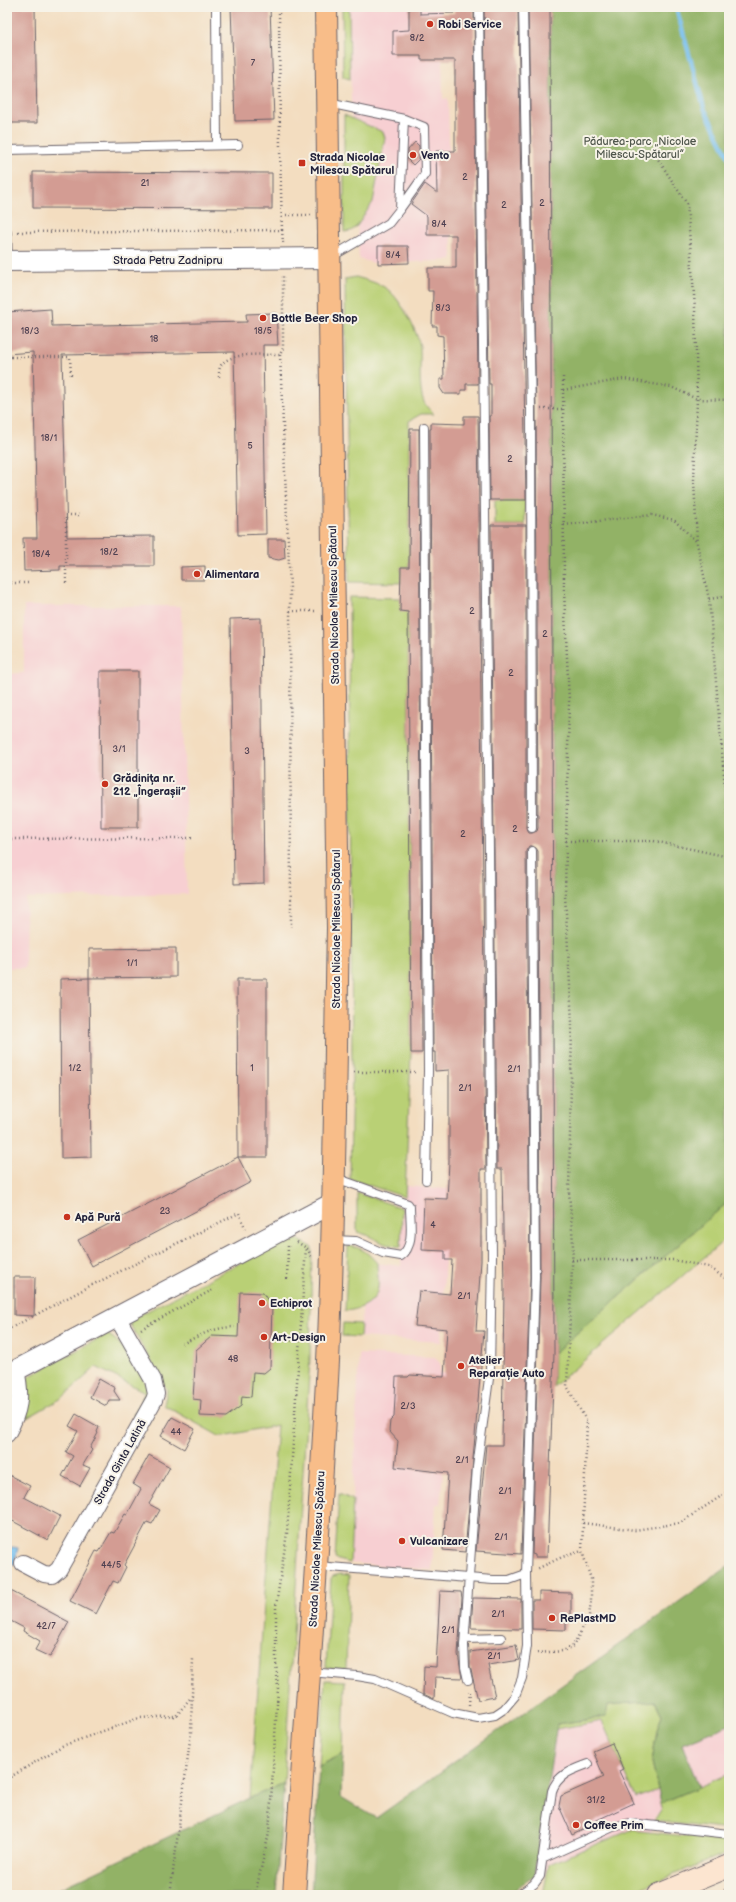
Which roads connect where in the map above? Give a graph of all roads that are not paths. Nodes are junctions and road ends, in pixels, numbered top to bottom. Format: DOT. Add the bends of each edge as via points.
graph roads {
  1 [pos="216,7"];
  2 [pos="326,7"];
  3 [pos="479,7"];
  4 [pos="523,7"];
  5 [pos="327,103"];
  6 [pos="404,119"];
  7 [pos="217,145"];
  8 [pos="238,145"];
  9 [pos="7,150"];
  10 [pos="400,209"];
  11 [pos="11,232"];
  12 [pos="328,258"];
  13 [pos="8,261"];
  14 [pos="424,427"];
  15 [pos="532,828"];
  16 [pos="532,851"];
  17 [pos="334,1177"];
  18 [pos="426,1180"];
  19 [pos="333,1203"];
  20 [pos="332,1240"];
  21 [pos="117,1317"];
  22 [pos="12,1372"];
  23 [pos="7,1434"];
  24 [pos="23,1563"];
  25 [pos="316,1566"];
  26 [pos="526,1574"];
  27 [pos="470,1579"];
  28 [pos="501,1638"];
  29 [pos="465,1639"];
  30 [pos="310,1672"];
  31 [pos="468,1680"];
  32 [pos="588,1764"];
  33 [pos="729,1834"];
  34 [pos="542,1859"];
  35 [pos="729,1866"];
  36 [pos="294,1895"];
  37 [pos="519,1895"];
  38 [pos="659,1895"];
  1 -- 7 [label="lane"];
  2 -- 5 [label="main road, Strada Nicolae Milescu Spătarul"];
  3 -- 27 [label="lane" via="492,1256 490,1371 477,1467"];
  4 -- 15 [label="lane" via="531,409"];
  5 -- 6 [label="lane"];
  5 -- 12 [label="main road, Strada Nicolae Milescu Spătarul"];
  6 -- 10 [label="lane"];
  6 -- 10 [label="lane" via="424,126 425,174"];
  7 -- 8 [label="lane"];
  7 -- 9 [label="lane"];
  10 -- 12 [label="lane" via="389,223"];
  11 -- 13 [label="lane"];
  12 -- 13 [label="street, Strada Petru Zadnipru"];
  12 -- 17 [label="main road, Strada Nicolae Milescu Spătarul" via="338,928"];
  14 -- 18 [label="lane" via="428,1071"];
  16 -- 26 [label="lane" via="535,1277"];
  17 -- 19 [label="main road, Strada Nicolae Milescu Spătarul"];
  17 -- 20 [label="lane" via="408,1204 410,1240 409,1249 401,1256 383,1253 356,1241"];
  19 -- 20 [label="main road, Strada Nicolae Milescu Spătaru"];
  19 -- 21 [label="street"];
  20 -- 25 [label="main road, Strada Nicolae Milescu Spătaru"];
  21 -- 22 [label="street"];
  21 -- 24 [label="street, Strada Ginta Latină" via="156,1386 154,1400 59,1569 52,1575 44,1574"];
  22 -- 23 [label="street" via="20,1387 20,1404"];
  25 -- 27 [label="lane"];
  25 -- 30 [label="main road, Strada Nicolae Milescu Spătaru"];
  26 -- 27 [label="lane" via="509,1580"];
  26 -- 30 [label="lane" via="526,1654 522,1678 510,1703 495,1714 478,1718 467,1717 427,1703 375,1679"];
  27 -- 29 [label="lane"];
  28 -- 29 [label="lane"];
  29 -- 31 [label="lane" via="465,1667"];
  30 -- 36 [label="main road, Strada Nicolae Milescu Spătaru"];
  32 -- 34 [label="lane" via="565,1773 556,1782 552,1791"];
  33 -- 34 [label="lane" via="630,1823 613,1826"];
  34 -- 37 [label="lane" via="540,1876"];
  35 -- 38 [label="main road"];
}
